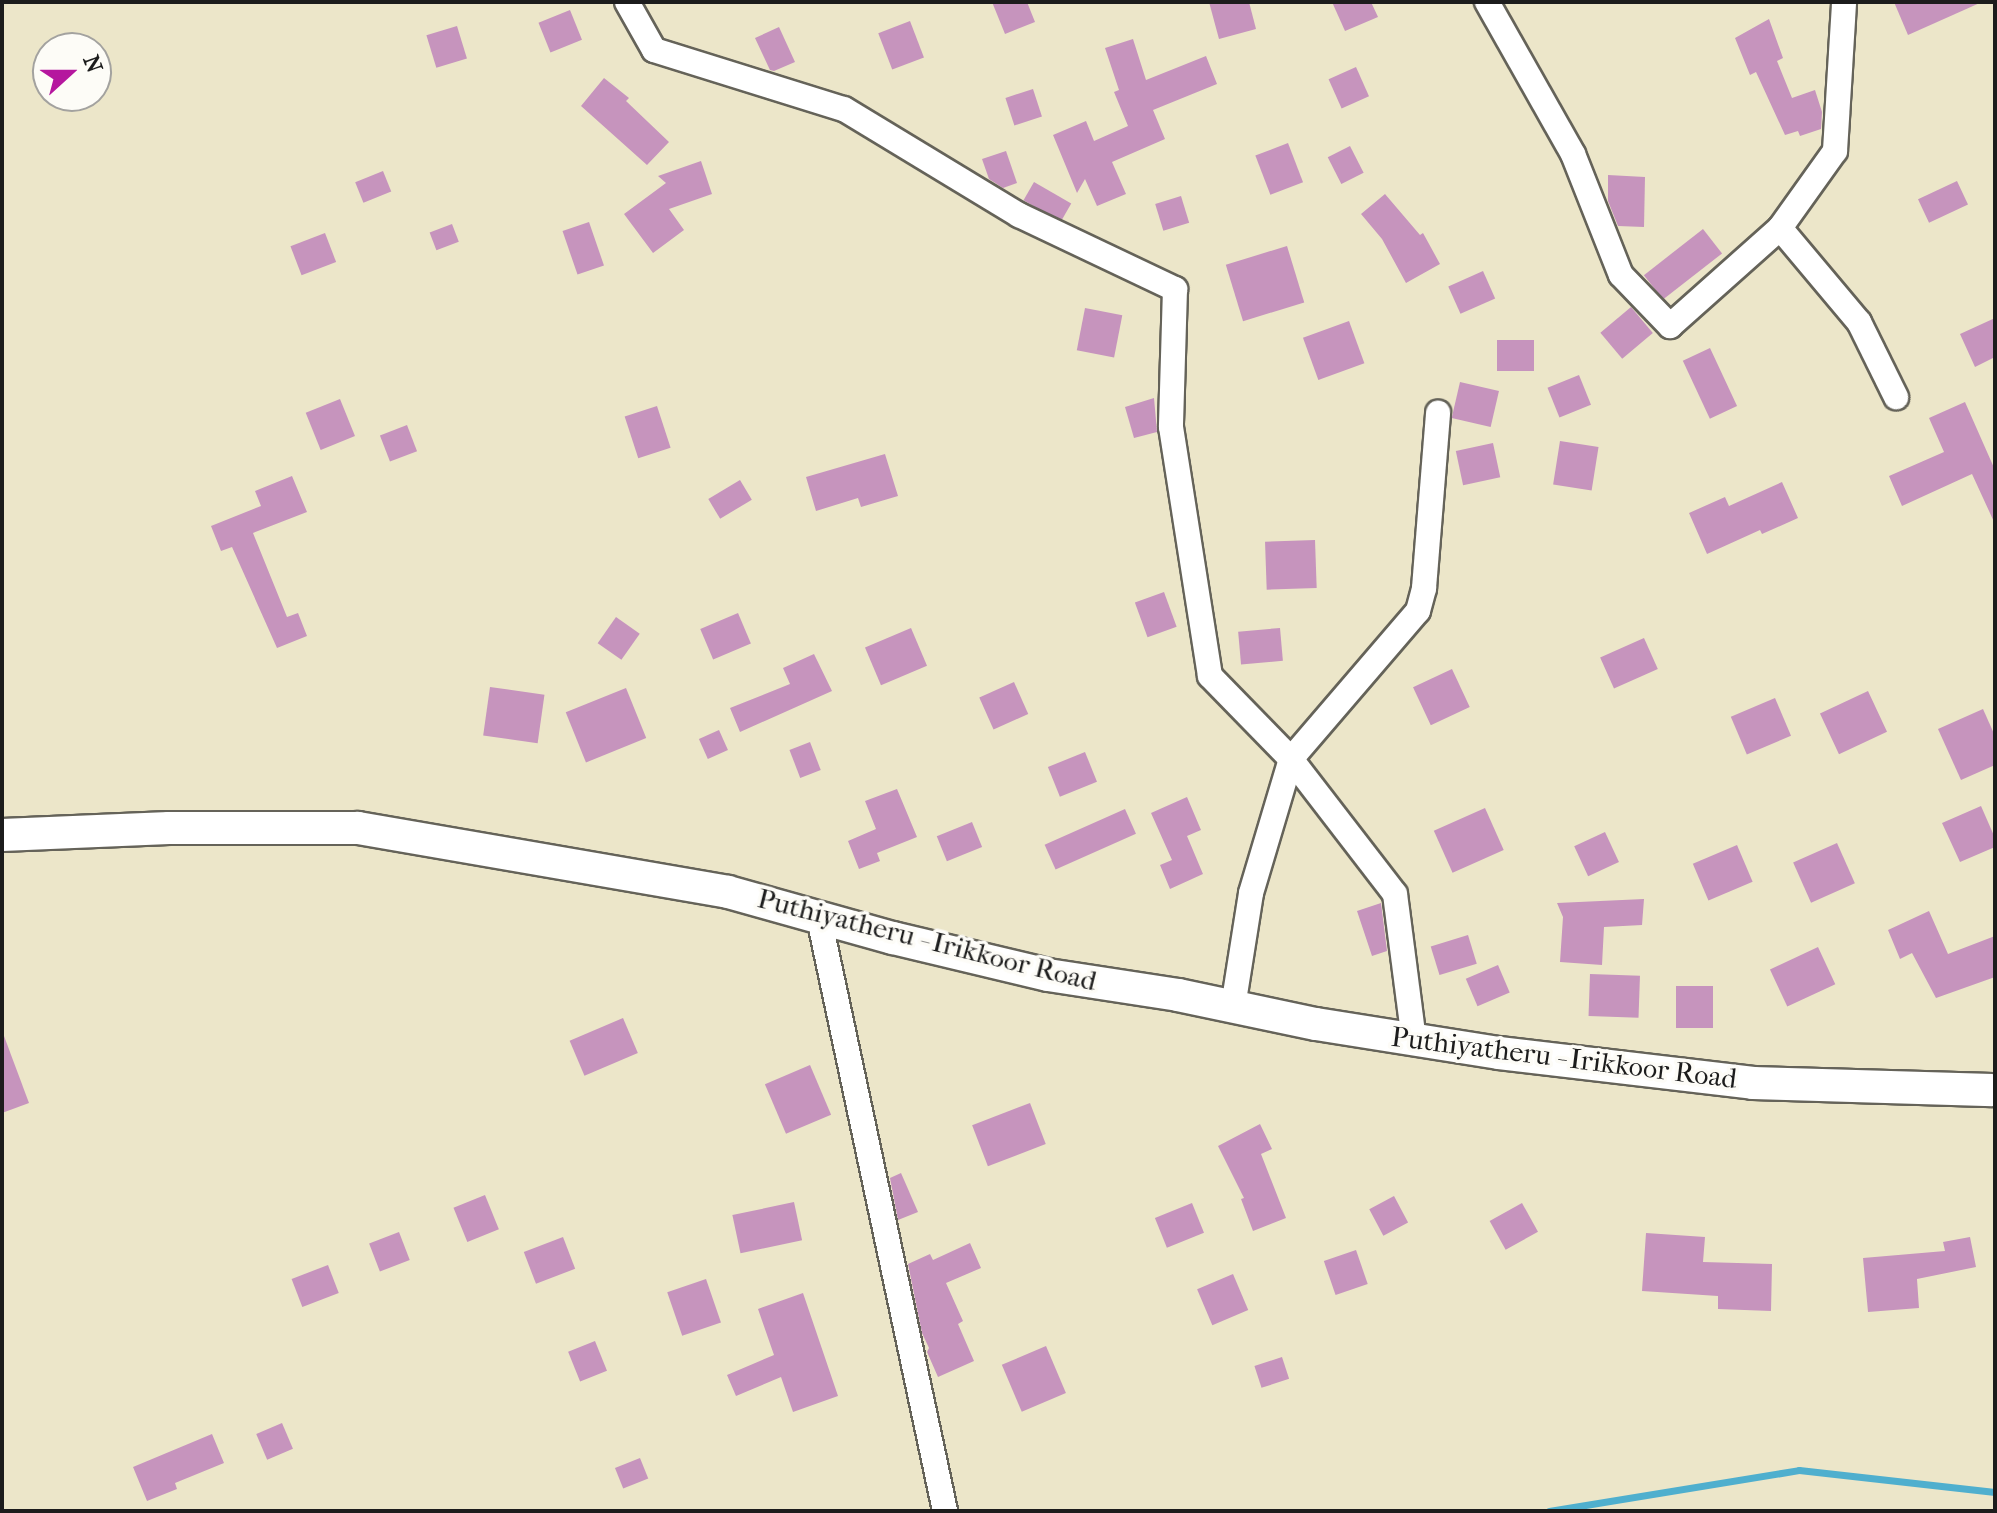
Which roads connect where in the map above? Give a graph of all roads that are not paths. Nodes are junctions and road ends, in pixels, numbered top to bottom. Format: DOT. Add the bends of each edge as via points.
graph roads {
  1 [pos="627,2"];
  2 [pos="1487,2"];
  3 [pos="1844,2"];
  4 [pos="1780,228"];
  5 [pos="1896,397"];
  6 [pos="1438,413"];
  7 [pos="1291,759"];
  8 [pos="2,835"];
  9 [pos="819,918"];
  10 [pos="1233,1007"];
  11 [pos="1414,1040"];
  12 [pos="1995,1090"];
  13 [pos="945,1511"];
  1 -- 7 [label="street" via="654,50 844,109 1019,215 1175,289 1171,427 1210,676"];
  2 -- 4 [label="street" via="1573,154 1621,275 1670,326"];
  3 -- 4 [label="street" via="1835,151"];
  4 -- 5 [label="street" via="1859,322"];
  6 -- 7 [label="street" via="1418,611"];
  7 -- 10 [label="street" via="1251,893"];
  7 -- 11 [label="street" via="1395,894"];
  8 -- 9 [label="main road, Puthiyatheru - Irikkoor Road" via="358,828 728,892"];
  9 -- 10 [label="main road, Puthiyatheru - Irikkoor Road" via="1048,975"];
  9 -- 13 [label="street"];
  10 -- 11 [label="main road, Puthiyatheru - Irikkoor Road"];
  11 -- 12 [label="main road, Puthiyatheru - Irikkoor Road" via="1753,1083"];
}
